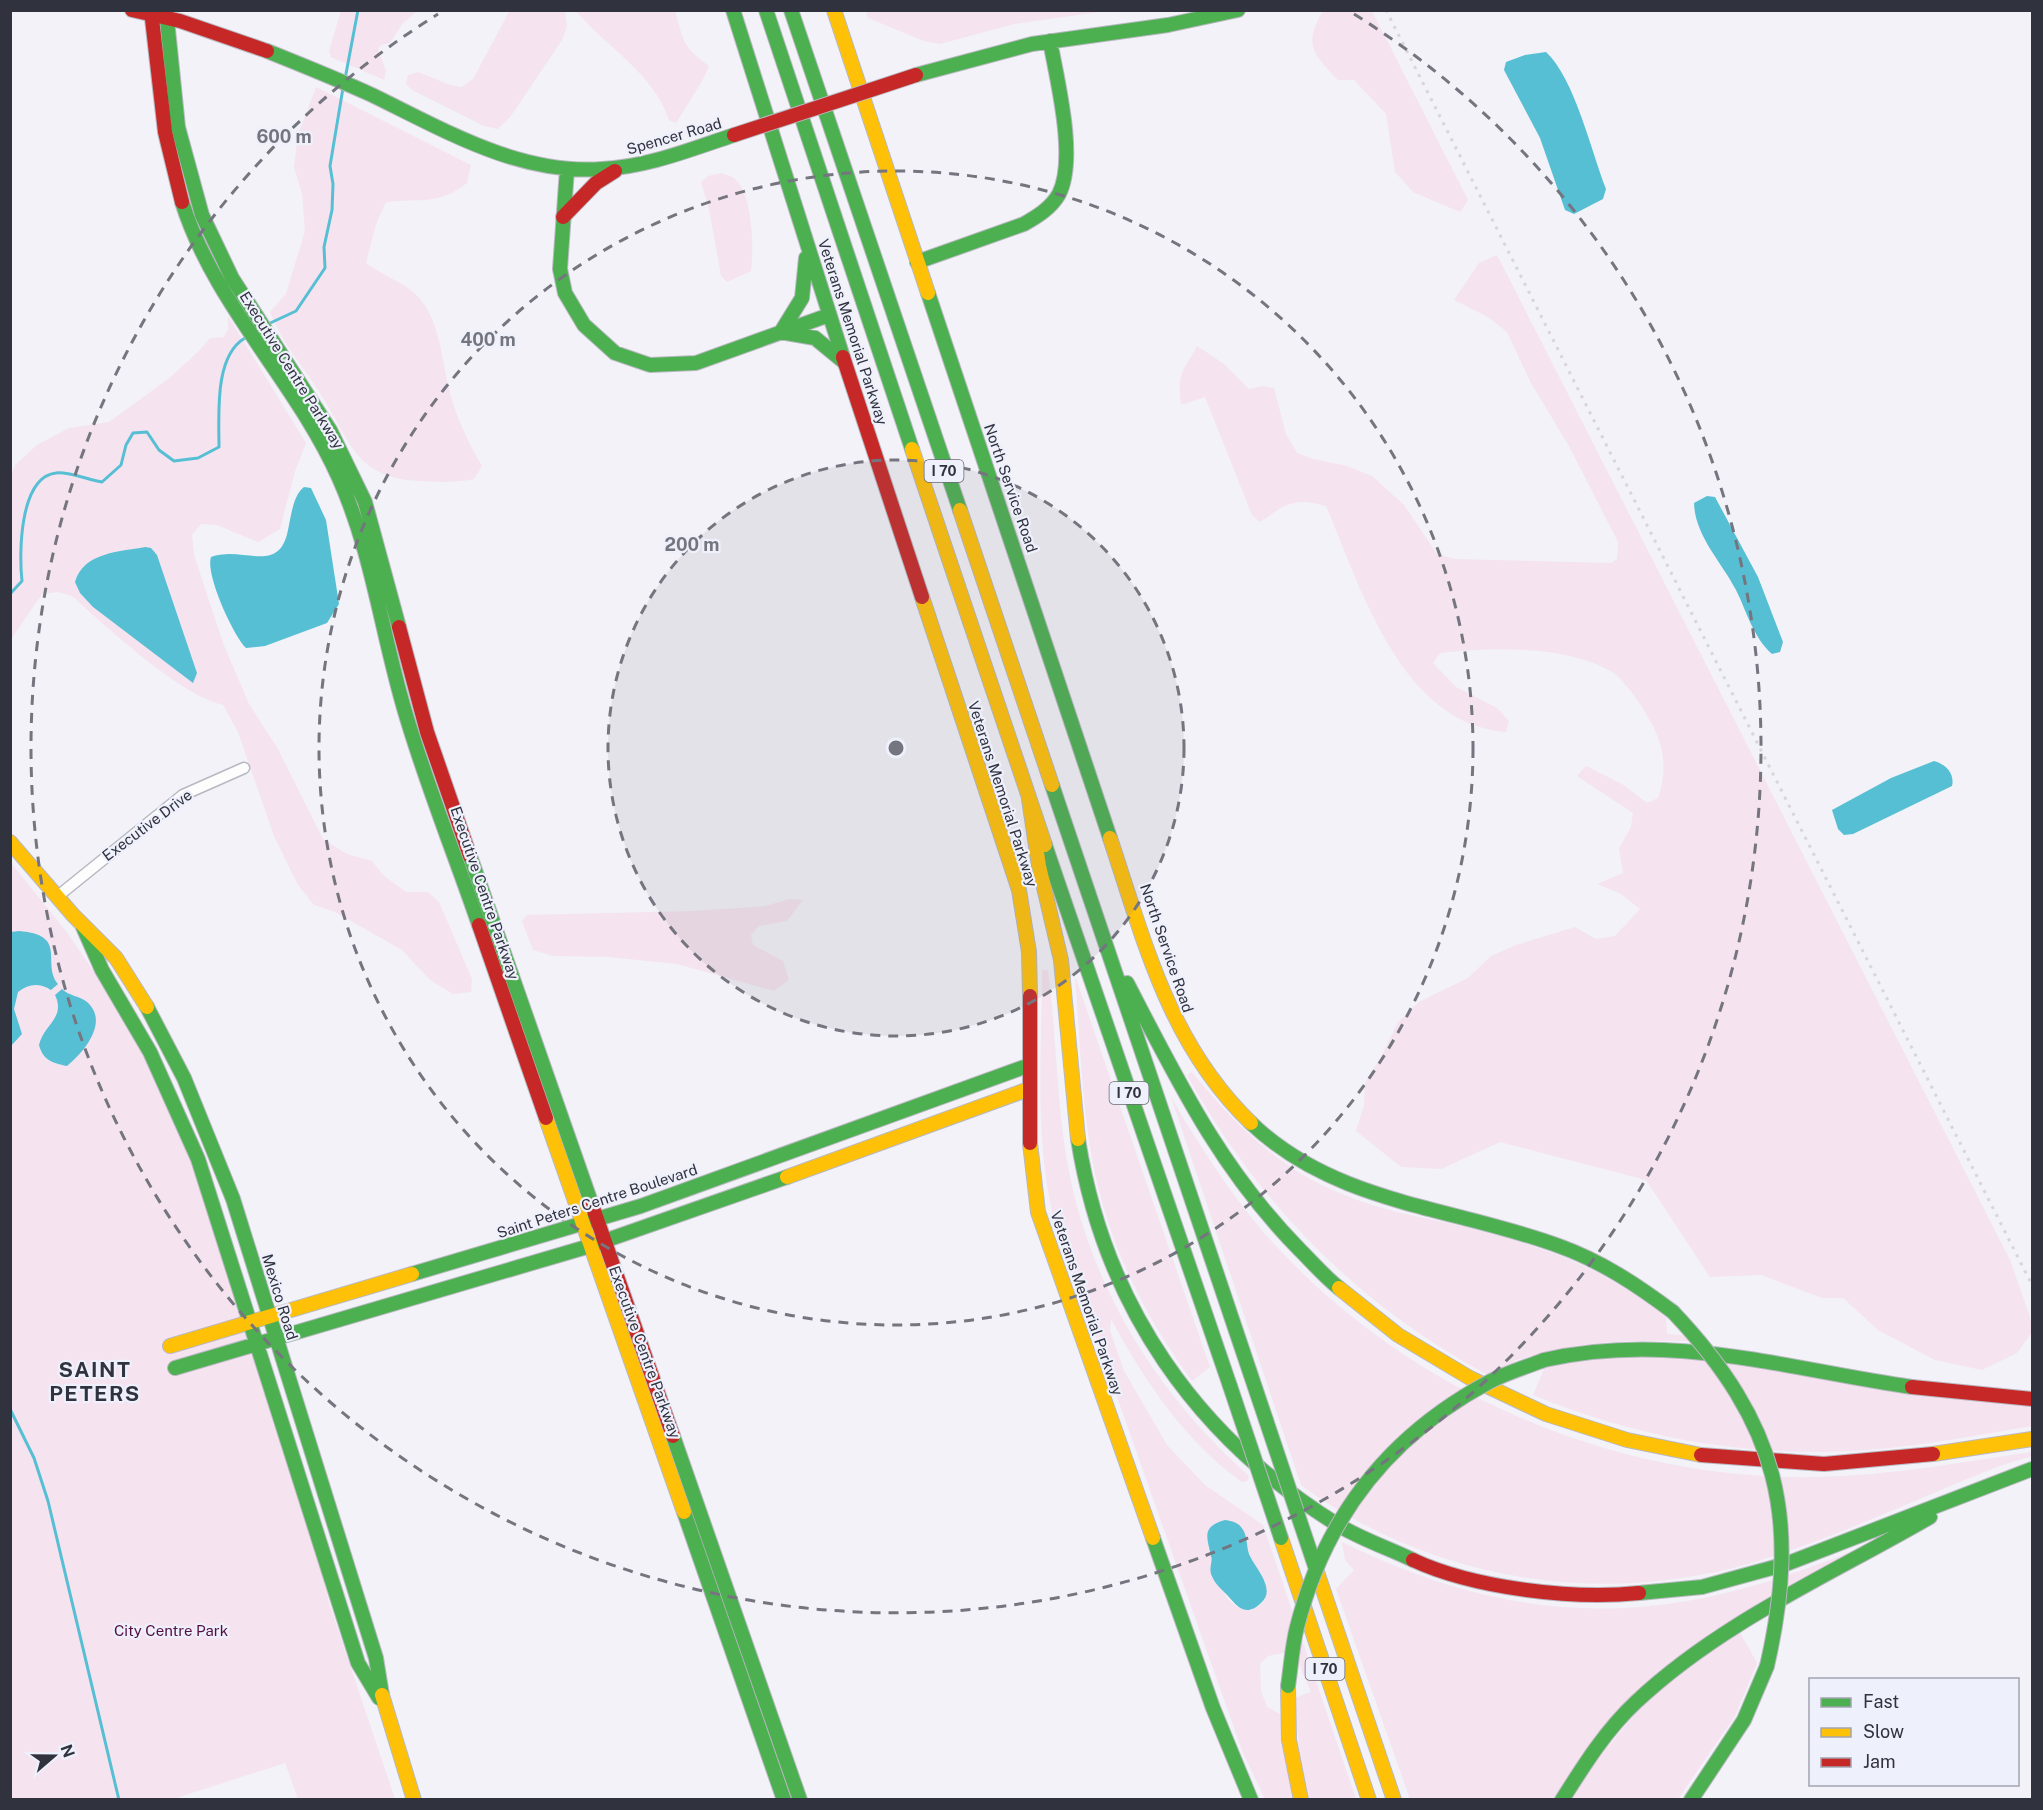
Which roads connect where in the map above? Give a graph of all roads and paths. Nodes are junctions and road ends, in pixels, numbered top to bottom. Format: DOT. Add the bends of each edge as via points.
graph roads {
  1 [pos="132,10"];
  2 [pos="733,10"];
  3 [pos="766,10"];
  4 [pos="791,10"];
  5 [pos="834,10"];
  6 [pos="1238,10"];
  7 [pos="151,12"];
  8 [pos="167,14"];
  9 [pos="1050,41"];
  10 [pos="623,168"];
  11 [pos="567,169"];
  12 [pos="562,217"];
  13 [pos="806,246"];
  14 [pos="917,262"];
  15 [pos="829,315"];
  16 [pos="781,332"];
  17 [pos="271,355"];
  18 [pos="845,363"];
  19 [pos="244,768"];
  20 [pos="1029,799"];
  21 [pos="10,842"];
  22 [pos="58,896"];
  23 [pos="82,926"];
  24 [pos="1100,931"];
  25 [pos="1027,1066"];
  26 [pos="1026,1090"];
  27 [pos="599,1220"];
  28 [pos="583,1225"];
  29 [pos="606,1240"];
  30 [pos="590,1246"];
  31 [pos="268,1317"];
  32 [pos="250,1322"];
  33 [pos="274,1338"];
  34 [pos="256,1343"];
  35 [pos="170,1346"];
  36 [pos="175,1368"];
  37 [pos="2029,1399"];
  38 [pos="2032,1439"];
  39 [pos="2032,1469"];
  40 [pos="1975,1489"];
  41 [pos="384,1707"];
  42 [pos="414,1800"];
  43 [pos="784,1800"];
  44 [pos="800,1800"];
  45 [pos="1251,1800"];
  46 [pos="1301,1800"];
  47 [pos="1369,1800"];
  48 [pos="1394,1800"];
  49 [pos="1562,1800"];
  50 [pos="1691,1800"];
  1 -- 7 [label="main road, Spencer Road"];
  2 -- 13 [label="main road, Veterans Memorial Parkway"];
  3 -- 20 [label="main road, I 70"];
  4 -- 24 [label="main road, I 70"];
  5 -- 14 [label="main road, North Service Road"];
  6 -- 9 [label="main road, Spencer Road" via="1190,23"];
  7 -- 8 [label="main road, Spencer Road"];
  7 -- 17 [label="main road, Executive Centre Parkway" via="160,117 173,177 201,248 236,315"];
  8 -- 11 [label="main road, Spencer Road" via="322,73 480,147 534,165"];
  8 -- 17 [label="main road, Executive Centre Parkway" via="172,85 184,156 202,215"];
  9 -- 10 [label="main road, Spencer Road, bridge" via="982,54"];
  9 -- 14 [label="main road" via="1067,165 1056,199 1040,216 1024,224"];
  10 -- 11 [label="main road, Spencer Road"];
  10 -- 12 [label="main road" via="596,183"];
  11 -- 12 [label="main road"];
  12 -- 16 [label="main road" via="560,269 565,293 584,325 615,353 650,365 682,365"];
  13 -- 15 [label="main road, Veterans Memorial Parkway"];
  13 -- 16 [label="main road" via="803,297 798,311"];
  14 -- 50 [label="main road, North Service Road, bridge" via="1160,987 1199,1065 1268,1138 1321,1172 1399,1201 1562,1245 1617,1270 1698,1336 1728,1374 1758,1432 1772,1471 1782,1521 1784,1574 1778,1624 1767,1666 1744,1720"];
  15 -- 16 [label="main road"];
  15 -- 18 [label="main road, Veterans Memorial Parkway"];
  16 -- 18 [label="main road" via="815,338"];
  17 -- 27 [label="main road, Executive Centre Parkway" via="330,430 365,502 427,732"];
  17 -- 28 [label="main road, Executive Centre Parkway" via="351,505 406,716"];
  18 -- 25 [label="main road, Veterans Memorial Parkway" via="1019,890 1030,971"];
  19 -- 22 [label="street, Executive Drive" via="183,795"];
  20 -- 40 [label="main road" via="1036,854 1060,958 1080,1159 1102,1243 1137,1322 1175,1381 1231,1445 1275,1484 1356,1535 1418,1563 1496,1586 1594,1596 1671,1592 1736,1580 1809,1556"];
  20 -- 47 [label="main road, I 70, bridge"];
  21 -- 22 [label="main road, Mexico Road"];
  22 -- 23 [label="main road, Mexico Road"];
  23 -- 31 [label="main road, Mexico Road" via="110,949 122,965 186,1082 233,1199"];
  23 -- 32 [label="main road, Mexico Road" via="95,961 142,1038 185,1128 206,1180"];
  24 -- 38 [label="main road" via="1201,1125 1266,1214 1314,1265 1367,1312 1424,1353 1472,1380 1587,1430 1723,1460 1795,1465 1867,1462"];
  24 -- 48 [label="main road, I 70, bridge"];
  25 -- 26 [label="main road, Veterans Memorial Parkway"];
  25 -- 27 [label="main road, Saint Peters Centre Boulevard"];
  26 -- 29 [label="main road"];
  26 -- 45 [label="main road, Veterans Memorial Parkway" via="1030,1174 1048,1245 1213,1708"];
  27 -- 28 [label="main road, Saint Peters Centre Boulevard"];
  27 -- 29 [label="main road, Executive Centre Parkway"];
  28 -- 30 [label="main road, Executive Centre Parkway"];
  28 -- 31 [label="main road, Saint Peters Centre Boulevard"];
  29 -- 30 [label="main road"];
  29 -- 44 [label="main road, Executive Centre Parkway"];
  30 -- 33 [label="main road"];
  30 -- 43 [label="main road, Executive Centre Parkway"];
  31 -- 32 [label="main road, Saint Peters Centre Boulevard"];
  31 -- 33 [label="main road, Mexico Road"];
  32 -- 34 [label="main road, Mexico Road"];
  32 -- 35 [label="main road, Saint Peters Centre Boulevard"];
  33 -- 34 [label="main road"];
  33 -- 41 [label="main road, Mexico Road" via="376,1658"];
  34 -- 36 [label="main road"];
  34 -- 41 [label="main road, Mexico Road" via="358,1663"];
  37 -- 46 [label="main road, bridge" via="1905,1386 1664,1347 1599,1350 1544,1360 1497,1378 1450,1403 1406,1437 1366,1479 1337,1520 1311,1574 1297,1616 1288,1686 1289,1740"];
  39 -- 40 [label="main road"];
  40 -- 49 [label="main road" via="1727,1630 1686,1658 1619,1718 1583,1764"];
  41 -- 42 [label="main road, Mexico Road"];
}
